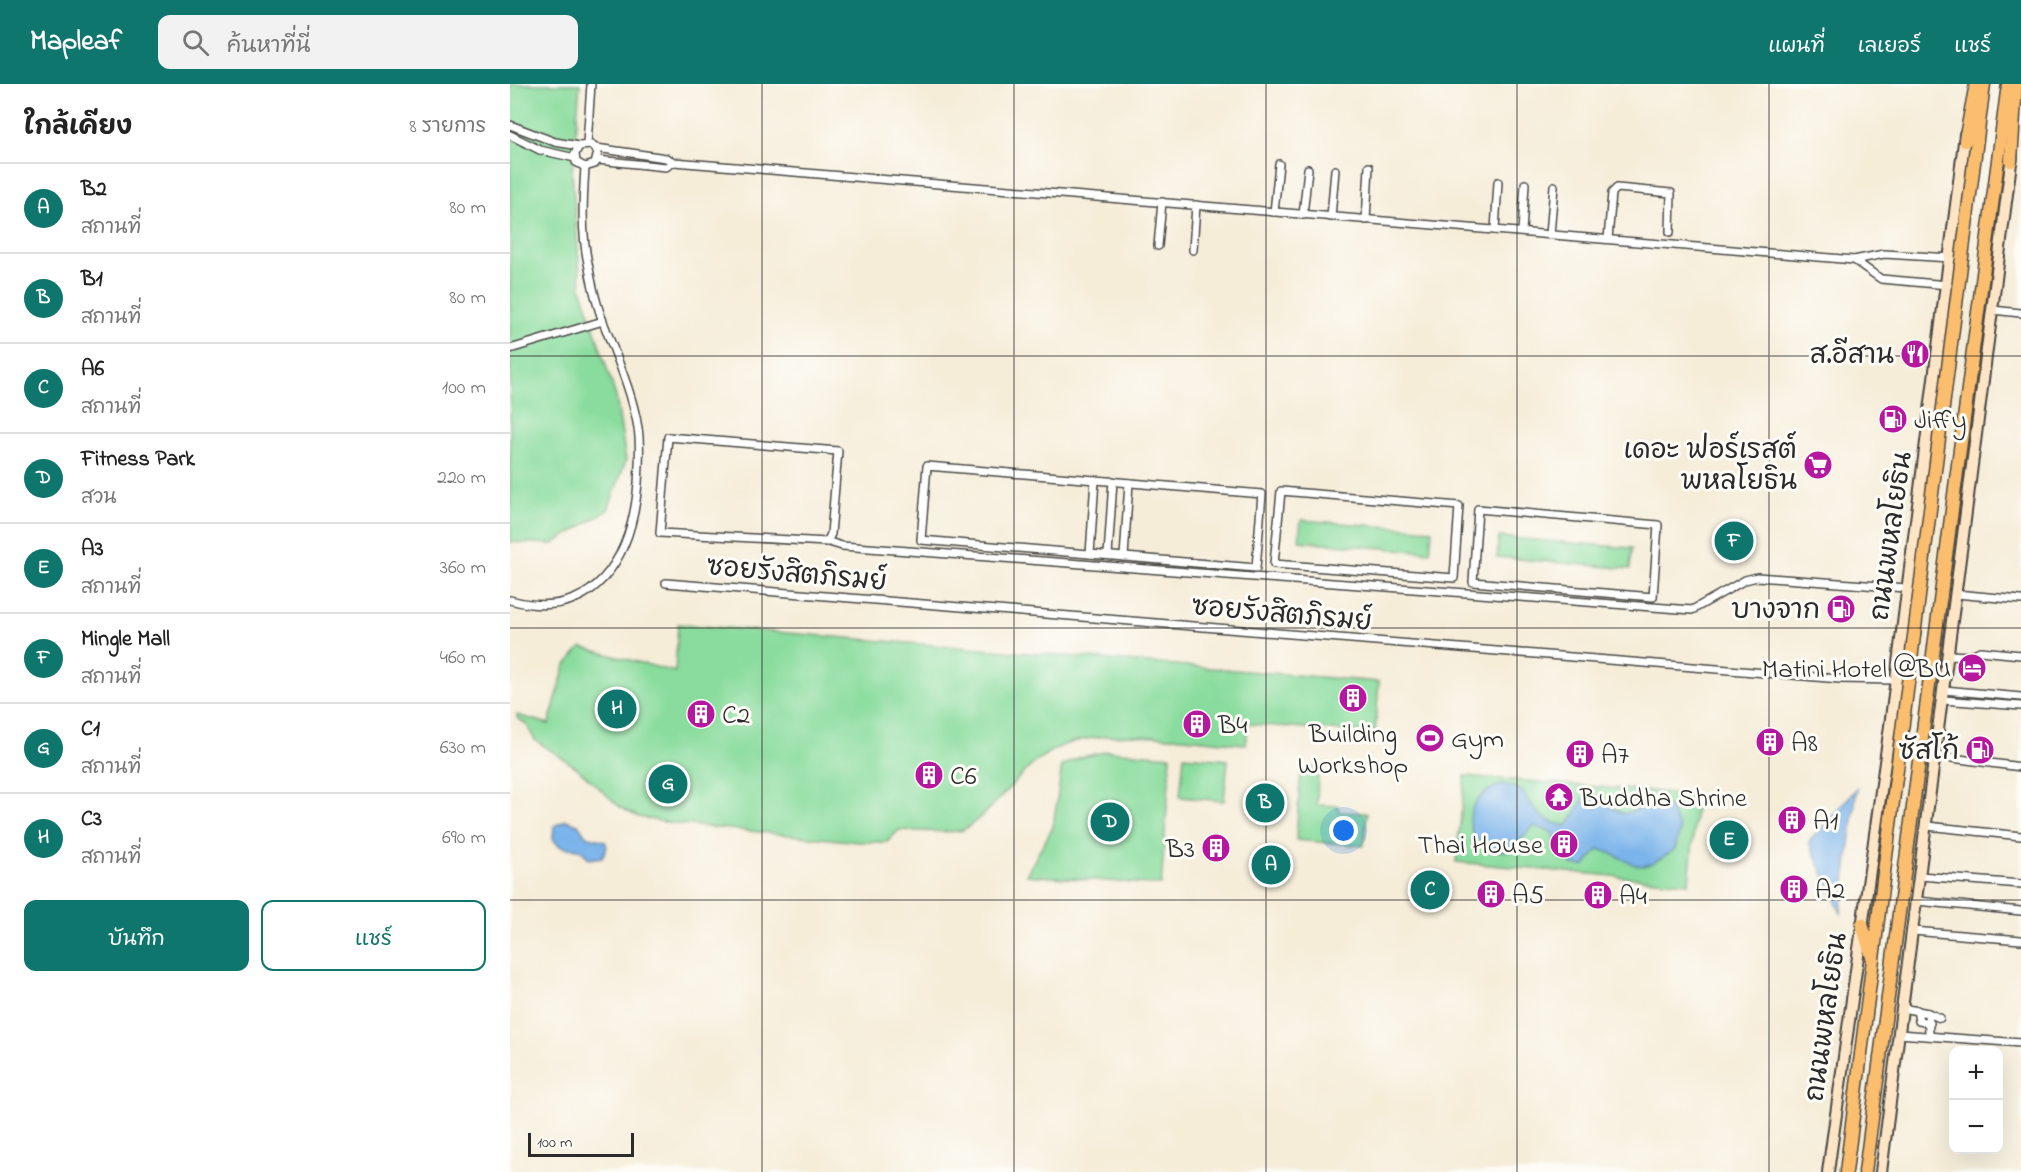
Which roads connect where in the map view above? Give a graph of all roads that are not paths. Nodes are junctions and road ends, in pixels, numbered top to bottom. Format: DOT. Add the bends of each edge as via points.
graph roads {
  1 [pos="591,84"];
  2 [pos="1970,84"];
  3 [pos="1976,84"];
  4 [pos="1984,84"];
  5 [pos="2008,84"];
  6 [pos="2016,84"];
  7 [pos="2021,96"];
  8 [pos="510,125"];
  9 [pos="510,135"];
  10 [pos="1965,141"];
  11 [pos="587,144"];
  12 [pos="579,146"];
  13 [pos="596,148"];
  14 [pos="575,158"];
  15 [pos="597,160"];
  16 [pos="2011,161"];
  17 [pos="674,162"];
  18 [pos="1279,164"];
  19 [pos="585,167"];
  20 [pos="1369,167"];
  21 [pos="1308,169"];
  22 [pos="1335,170"];
  23 [pos="1498,182"];
  24 [pos="1525,184"];
  25 [pos="1554,186"];
  26 [pos="1162,202"];
  27 [pos="1196,205"];
  28 [pos="1274,212"];
  29 [pos="1304,215"];
  30 [pos="1331,217"];
  31 [pos="1365,220"];
  32 [pos="1495,230"];
  33 [pos="1522,232"];
  34 [pos="1670,232"];
  35 [pos="1550,235"];
  36 [pos="1608,239"];
  37 [pos="1158,246"];
  38 [pos="1193,250"];
  39 [pos="1951,258"];
  40 [pos="1854,260"];
  41 [pos="1948,285"];
  42 [pos="1992,310"];
  43 [pos="2021,313"];
  44 [pos="603,321"];
  45 [pos="510,349"];
  46 [pos="1095,480"];
  47 [pos="1113,481"];
  48 [pos="1129,483"];
  49 [pos="827,542"];
  50 [pos="1090,554"];
  51 [pos="1107,555"];
  52 [pos="1124,557"];
  53 [pos="1145,558"];
  54 [pos="1144,570"];
  55 [pos="1366,572"];
  56 [pos="666,583"];
  57 [pos="1364,586"];
  58 [pos="1906,588"];
  59 [pos="1562,590"];
  60 [pos="1956,594"];
  61 [pos="510,600"];
  62 [pos="2021,600"];
  63 [pos="1562,601"];
  64 [pos="1948,655"];
  65 [pos="2021,655"];
  66 [pos="1895,680"];
  67 [pos="1943,695"];
  68 [pos="2021,697"];
  69 [pos="2021,706"];
  70 [pos="1936,756"];
  71 [pos="2021,766"];
  72 [pos="1927,826"];
  73 [pos="2021,836"];
  74 [pos="1920,876"];
  75 [pos="2021,884"];
  76 [pos="1917,901"];
  77 [pos="2021,911"];
  78 [pos="1862,924"];
  79 [pos="1913,932"];
  80 [pos="2021,940"];
  81 [pos="1873,961"];
  82 [pos="1902,1008"];
  83 [pos="1917,1010"];
  84 [pos="1928,1013"];
  85 [pos="1940,1018"];
  86 [pos="1930,1023"];
  87 [pos="1929,1032"];
  88 [pos="1899,1034"];
  89 [pos="2021,1043"];
  90 [pos="1829,1172"];
  91 [pos="1846,1172"];
  92 [pos="1865,1172"];
  93 [pos="1880,1172"];
  1 -- 11 [label="street"];
  2 -- 10 [label="main road, ถนนพหลโยธิน"];
  3 -- 10 [label="highway"];
  4 -- 81 [label="highway, ถนนพหลโยธิน"];
  5 -- 92 [label="highway"];
  6 -- 16 [label="highway"];
  7 -- 16 [label="main road"];
  8 -- 12 [label="street" via="555,142"];
  9 -- 14 [label="street" via="540,150"];
  10 -- 39 [label="main road, ถนนพหลโยธิน"];
  11 -- 12 [label="street"];
  11 -- 13 [label="street"];
  12 -- 14 [label="street"];
  13 -- 15 [label="street"];
  13 -- 17 [label="street"];
  14 -- 19 [label="street"];
  15 -- 17 [label="street" via="666,166"];
  15 -- 19 [label="street"];
  16 -- 42 [label="main road"];
  17 -- 26 [label="street"];
  18 -- 28 [label="street"];
  19 -- 44 [label="street" via="583,236"];
  20 -- 31 [label="street"];
  21 -- 29 [label="street"];
  22 -- 30 [label="street"];
  23 -- 32 [label="street"];
  24 -- 33 [label="street"];
  25 -- 35 [label="street"];
  26 -- 27 [label="street"];
  26 -- 37 [label="street"];
  27 -- 28 [label="street"];
  27 -- 38 [label="street"];
  28 -- 29 [label="street"];
  29 -- 30 [label="street"];
  30 -- 31 [label="street"];
  31 -- 32 [label="street"];
  32 -- 33 [label="street"];
  33 -- 35 [label="street"];
  34 -- 36 [label="street" via="1671,194 1617,188 1612,193"];
  35 -- 36 [label="street"];
  36 -- 40 [label="street"];
  39 -- 40 [label="street" via="1884,254"];
  39 -- 41 [label="main road, ถนนพหลโยธิน"];
  40 -- 41 [label="street" via="1881,279"];
  41 -- 58 [label="main road, ถนนพหลโยธิน"];
  42 -- 43 [label="street"];
  42 -- 60 [label="main road"];
  44 -- 45 [label="street"];
  44 -- 61 [label="street" via="638,428 636,513 627,541 609,574 573,599 539,605"];
  46 -- 47 [label="street"];
  46 -- 50 [label="street"];
  46 -- 50 [label="street" via="927,466 921,540"];
  47 -- 48 [label="street"];
  47 -- 51 [label="street"];
  48 -- 52 [label="street"];
  48 -- 53 [label="street" via="1262,494 1256,568"];
  49 -- 49 [label="street" via="660,533 668,437 838,451 831,534"];
  49 -- 54 [label="street"];
  50 -- 51 [label="street"];
  51 -- 52 [label="street"];
  52 -- 53 [label="street"];
  53 -- 54 [label="street"];
  54 -- 57 [label="street"];
  55 -- 55 [label="street" via="1274,564 1281,491 1459,506 1454,578"];
  55 -- 57 [label="street"];
  56 -- 66 [label="street, ซอยรังสิตภิรมย์" via="1840,680"];
  57 -- 63 [label="street"];
  58 -- 63 [label="street" via="1757,577 1692,610"];
  58 -- 66 [label="main road, ถนนพหลโยธิน"];
  59 -- 59 [label="street" via="1653,597 1658,525 1478,509 1473,582"];
  59 -- 63 [label="street"];
  60 -- 62 [label="street"];
  60 -- 64 [label="main road"];
  64 -- 65 [label="street" via="1970,656 1980,651"];
  64 -- 67 [label="main road"];
  66 -- 78 [label="main road, ถนนพหลโยธิน"];
  67 -- 68 [label="street"];
  67 -- 69 [label="street"];
  67 -- 70 [label="main road"];
  70 -- 71 [label="street"];
  70 -- 72 [label="main road"];
  72 -- 73 [label="street"];
  72 -- 74 [label="main road"];
  74 -- 75 [label="street"];
  74 -- 76 [label="main road"];
  76 -- 77 [label="street"];
  76 -- 79 [label="main road"];
  78 -- 81 [label="highway"];
  78 -- 90 [label="main road, ถนนพหลโยธิน"];
  79 -- 80 [label="street"];
  79 -- 82 [label="main road"];
  81 -- 91 [label="highway, ถนนพหลโยธิน"];
  82 -- 83 [label="street"];
  82 -- 88 [label="main road"];
  83 -- 84 [label="street"];
  83 -- 86 [label="street" via="1919,1021"];
  84 -- 85 [label="street"];
  84 -- 86 [label="street"];
  86 -- 87 [label="street"];
  88 -- 89 [label="street"];
  88 -- 93 [label="main road"];
}
